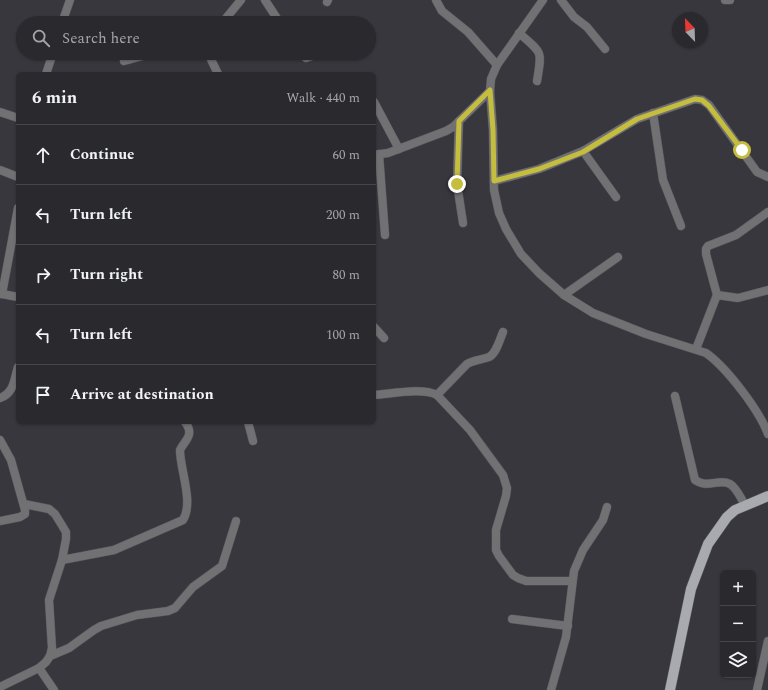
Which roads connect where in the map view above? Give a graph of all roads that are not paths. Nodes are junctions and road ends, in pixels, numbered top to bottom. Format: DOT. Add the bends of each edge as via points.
graph roads {
  1 [pos="70,0"];
  2 [pos="241,0"];
  3 [pos="265,0"];
  4 [pos="445,0"];
  5 [pos="543,0"];
  6 [pos="561,0"];
  7 [pos="725,0"];
  8 [pos="730,0"];
  9 [pos="437,3"];
  10 [pos="64,16"];
  11 [pos="228,16"];
  12 [pos="275,16"];
  13 [pos="519,33"];
  14 [pos="605,49"];
  15 [pos="50,60"];
  16 [pos="128,60"];
  17 [pos="211,60"];
  18 [pos="124,61"];
  19 [pos="497,65"];
  20 [pos="47,72"];
  21 [pos="217,72"];
  22 [pos="537,81"];
  23 [pos="490,90"];
  24 [pos="376,106"];
  25 [pos="0,112"];
  26 [pos="653,113"];
  27 [pos="16,117"];
  28 [pos="459,121"];
  29 [pos="400,150"];
  30 [pos="583,152"];
  31 [pos="376,155"];
  32 [pos="0,170"];
  33 [pos="16,176"];
  34 [pos="768,177"];
  35 [pos="494,181"];
  36 [pos="616,197"];
  37 [pos="768,212"];
  38 [pos="463,223"];
  39 [pos="681,226"];
  40 [pos="385,235"];
  41 [pos="15,237"];
  42 [pos="618,257"];
  43 [pos="768,290"];
  44 [pos="1,294"];
  45 [pos="564,295"];
  46 [pos="717,295"];
  47 [pos="16,297"];
  48 [pos="376,329"];
  49 [pos="503,332"];
  50 [pos="384,338"];
  51 [pos="696,349"];
  52 [pos="16,378"];
  53 [pos="14,390"];
  54 [pos="376,395"];
  55 [pos="437,395"];
  56 [pos="675,396"];
  57 [pos="0,398"];
  58 [pos="186,424"];
  59 [pos="249,424"];
  60 [pos="768,434"];
  61 [pos="0,440"];
  62 [pos="253,441"];
  63 [pos="768,496"];
  64 [pos="24,504"];
  65 [pos="745,505"];
  66 [pos="607,507"];
  67 [pos="0,521"];
  68 [pos="236,521"];
  69 [pos="62,560"];
  70 [pos="572,581"];
  71 [pos="512,619"];
  72 [pos="568,626"];
  73 [pos="768,641"];
  74 [pos="50,656"];
  75 [pos="39,668"];
  76 [pos="0,687"];
  77 [pos="54,690"];
  78 [pos="551,690"];
  79 [pos="670,690"];
  80 [pos="757,690"];
  1 -- 10 [label="street"];
  2 -- 11 [label="street"];
  3 -- 12 [label="street"];
  4 -- 9 [label="street"];
  5 -- 13 [label="street"];
  6 -- 14 [label="street"];
  7 -- 8 [label="street"];
  9 -- 19 [label="street" via="442,11 468,32"];
  13 -- 19 [label="street"];
  13 -- 22 [label="street" via="540,53"];
  15 -- 20 [label="street"];
  16 -- 18 [label="street"];
  17 -- 21 [label="street"];
  19 -- 23 [label="street" via="491,79"];
  23 -- 28 [label="street"];
  23 -- 35 [label="street"];
  24 -- 29 [label="street"];
  25 -- 27 [label="street"];
  26 -- 30 [label="street" via="637,119"];
  26 -- 34 [label="street" via="695,99 702,100 757,172"];
  26 -- 39 [label="street" via="663,180"];
  28 -- 29 [label="street" via="446,132"];
  28 -- 38 [label="street" via="457,184"];
  29 -- 31 [label="street"];
  30 -- 35 [label="street" via="539,169"];
  30 -- 36 [label="street"];
  31 -- 40 [label="street"];
  32 -- 33 [label="street"];
  35 -- 45 [label="street" via="499,213 517,248 539,273"];
  37 -- 46 [label="street" via="736,235 706,249"];
  41 -- 44 [label="street"];
  42 -- 45 [label="street"];
  43 -- 46 [label="street" via="738,298"];
  44 -- 47 [label="street"];
  45 -- 51 [label="street" via="594,314 646,334"];
  46 -- 51 [label="street"];
  48 -- 50 [label="street"];
  49 -- 55 [label="street" via="494,353 467,364"];
  51 -- 60 [label="street" via="706,353 725,369 756,411"];
  52 -- 53 [label="street"];
  53 -- 57 [label="street"];
  54 -- 55 [label="street" via="423,391"];
  55 -- 70 [label="street" via="470,430 503,475 507,488 496,530 496,550 499,556 514,575 526,581"];
  56 -- 65 [label="street" via="695,480 707,484 729,483"];
  58 -- 69 [label="street" via="189,437 180,450 187,490 186,516 183,520 114,550"];
  59 -- 62 [label="street"];
  61 -- 64 [label="street" via="11,460"];
  63 -- 65 [label="main road"];
  64 -- 67 [label="street" via="25,514"];
  64 -- 69 [label="street" via="49,509 55,514 66,532"];
  65 -- 79 [label="main road" via="727,518 704,552 691,589"];
  66 -- 70 [label="street" via="603,520 583,550"];
  68 -- 74 [label="street" via="222,566 193,587 175,608 137,614 101,626 68,648"];
  69 -- 74 [label="street" via="49,600 52,648"];
  70 -- 72 [label="street"];
  71 -- 72 [label="street"];
  72 -- 78 [label="street"];
  73 -- 80 [label="street"];
  74 -- 75 [label="street"];
  75 -- 76 [label="street"];
  75 -- 77 [label="street"];
}
